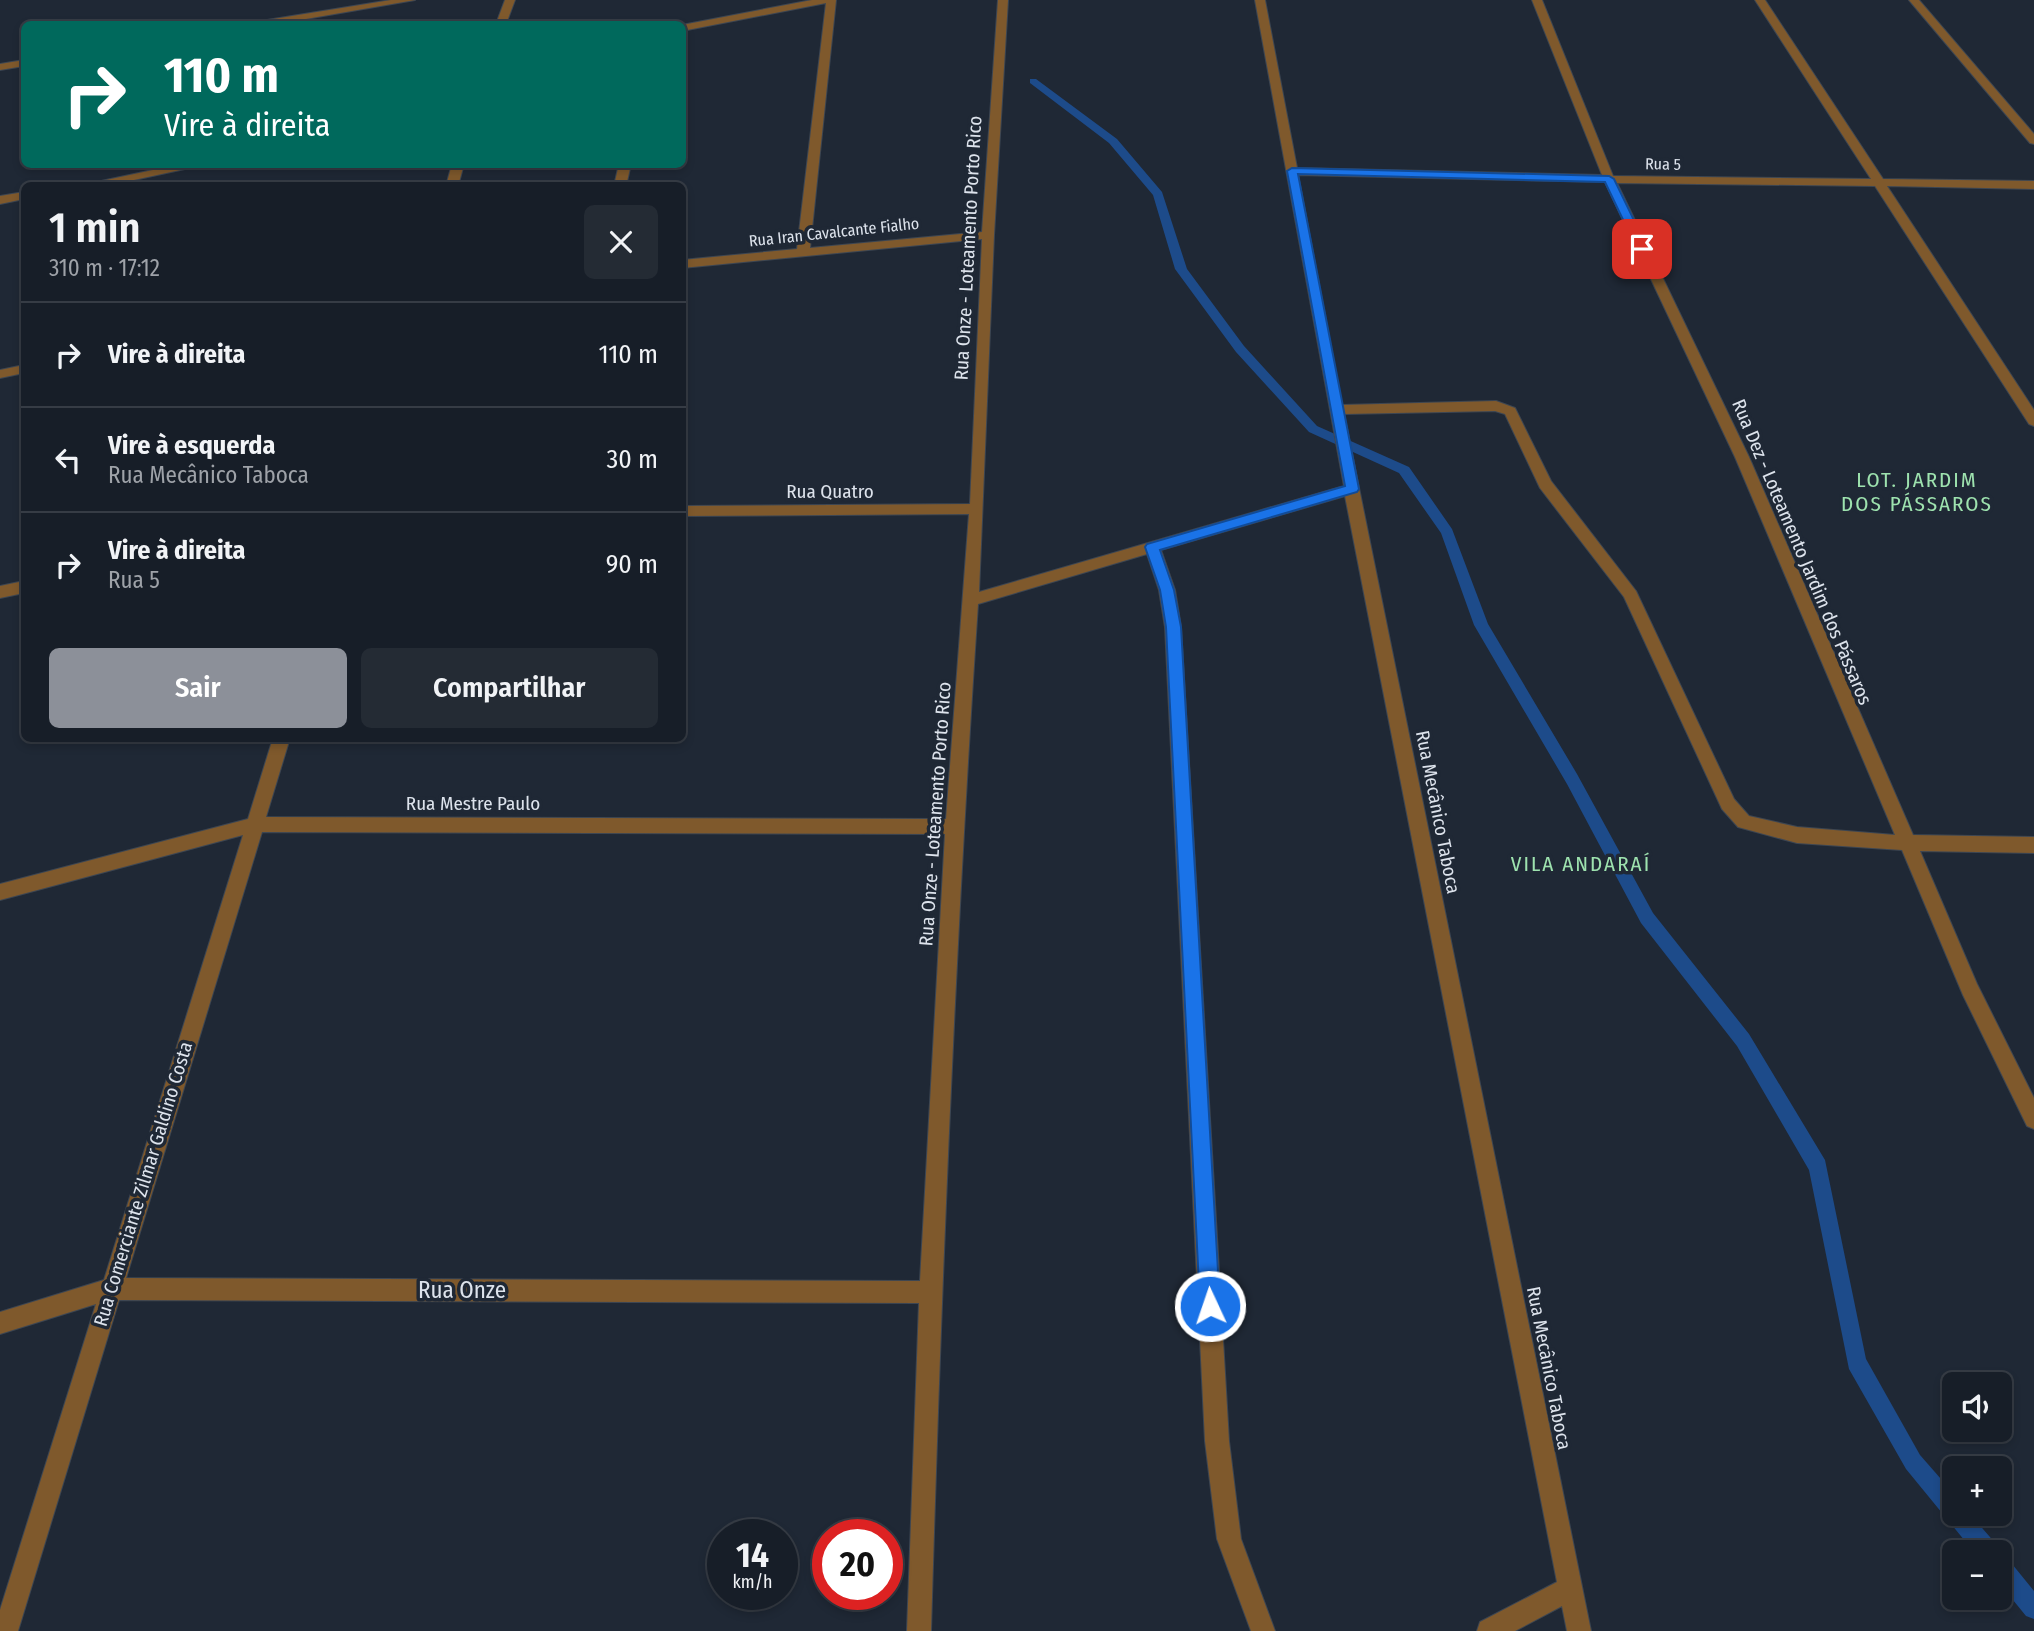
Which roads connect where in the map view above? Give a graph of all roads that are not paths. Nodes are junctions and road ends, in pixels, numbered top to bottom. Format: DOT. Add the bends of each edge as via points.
graph roads {
  1 [pos="410,0"];
  2 [pos="510,0"];
  3 [pos="830,0"];
  4 [pos="1003,0"];
  5 [pos="1260,0"];
  6 [pos="1537,0"];
  7 [pos="1760,0"];
  8 [pos="1914,0"];
  9 [pos="280,21"];
  10 [pos="502,21"];
  11 [pos="686,27"];
  12 [pos="21,64"];
  13 [pos="0,67"];
  14 [pos="2034,141"];
  15 [pos="181,168"];
  16 [pos="1292,171"];
  17 [pos="1609,179"];
  18 [pos="106,182"];
  19 [pos="1880,184"];
  20 [pos="2034,185"];
  21 [pos="21,196"];
  22 [pos="0,200"];
  23 [pos="988,235"];
  24 [pos="803,253"];
  25 [pos="686,264"];
  26 [pos="21,370"];
  27 [pos="0,374"];
  28 [pos="1336,410"];
  29 [pos="2034,421"];
  30 [pos="1352,489"];
  31 [pos="977,509"];
  32 [pos="686,511"];
  33 [pos="1152,547"];
  34 [pos="21,588"];
  35 [pos="0,592"];
  36 [pos="970,600"];
  37 [pos="281,742"];
  38 [pos="256,824"];
  39 [pos="954,827"];
  40 [pos="1906,843"];
  41 [pos="2034,845"];
  42 [pos="0,892"];
  43 [pos="2034,1119"];
  44 [pos="110,1289"];
  45 [pos="930,1292"];
  46 [pos="0,1323"];
  47 [pos="1571,1588"];
  48 [pos="6,1631"];
  49 [pos="919,1631"];
  50 [pos="1263,1631"];
  51 [pos="1489,1631"];
  52 [pos="1579,1631"];
  1 -- 9 [label="street"];
  2 -- 10 [label="street"];
  3 -- 11 [label="street"];
  3 -- 24 [label="street"];
  4 -- 23 [label="street, Rua Onze - Loteamento Porto Rico"];
  5 -- 16 [label="street, Rua Mecânico Taboca"];
  6 -- 17 [label="street, Rua Dez - Loteamento Jardim dos Pássaros"];
  7 -- 19 [label="street"];
  8 -- 14 [label="street"];
  12 -- 13 [label="street"];
  15 -- 18 [label="street"];
  16 -- 17 [label="street, Rua 5"];
  16 -- 28 [label="street, Rua Mecânico Taboca"];
  17 -- 19 [label="street, Rua 5"];
  17 -- 40 [label="street, Rua Dez - Loteamento Jardim dos Pássaros" via="1742,457"];
  19 -- 20 [label="street, Rua 5"];
  19 -- 29 [label="street"];
  21 -- 22 [label="street"];
  23 -- 24 [label="street, Rua Iran Cavalcante Fialho"];
  23 -- 31 [label="street, Rua Onze - Loteamento Porto Rico"];
  24 -- 25 [label="street, Rua Iran Cavalcante Fialho"];
  26 -- 27 [label="street"];
  28 -- 30 [label="street, Rua Mecânico Taboca"];
  28 -- 40 [label="street" via="1496,406 1510,411 1544,481 1631,595 1738,817 1761,828 1797,835"];
  30 -- 33 [label="street"];
  30 -- 47 [label="street, Rua Mecânico Taboca"];
  31 -- 32 [label="street, Rua Quatro"];
  31 -- 36 [label="street, Rua Onze - Loteamento Porto Rico"];
  33 -- 36 [label="street"];
  33 -- 50 [label="street" via="1174,627 1217,1441 1229,1539"];
  34 -- 35 [label="street"];
  36 -- 39 [label="street, Rua Onze - Loteamento Porto Rico"];
  37 -- 38 [label="street, Rua Comerciante Zilmar Galdino Costa"];
  38 -- 39 [label="street, Rua Mestre Paulo"];
  38 -- 42 [label="street, Rua Mestre Paulo"];
  38 -- 44 [label="street, Rua Comerciante Zilmar Galdino Costa"];
  39 -- 45 [label="street, Rua Onze - Loteamento Porto Rico"];
  40 -- 41 [label="street"];
  40 -- 43 [label="street, Rua Dez - Loteamento Jardim dos Pássaros"];
  44 -- 45 [label="street, Rua Onze"];
  44 -- 46 [label="street, Rua Onze"];
  44 -- 48 [label="street, Rua Comerciante Zilmar Galdino Costa"];
  45 -- 49 [label="street, Rua Onze - Loteamento Porto Rico"];
  47 -- 51 [label="street"];
  47 -- 52 [label="street, Rua Mecânico Taboca"];
}
